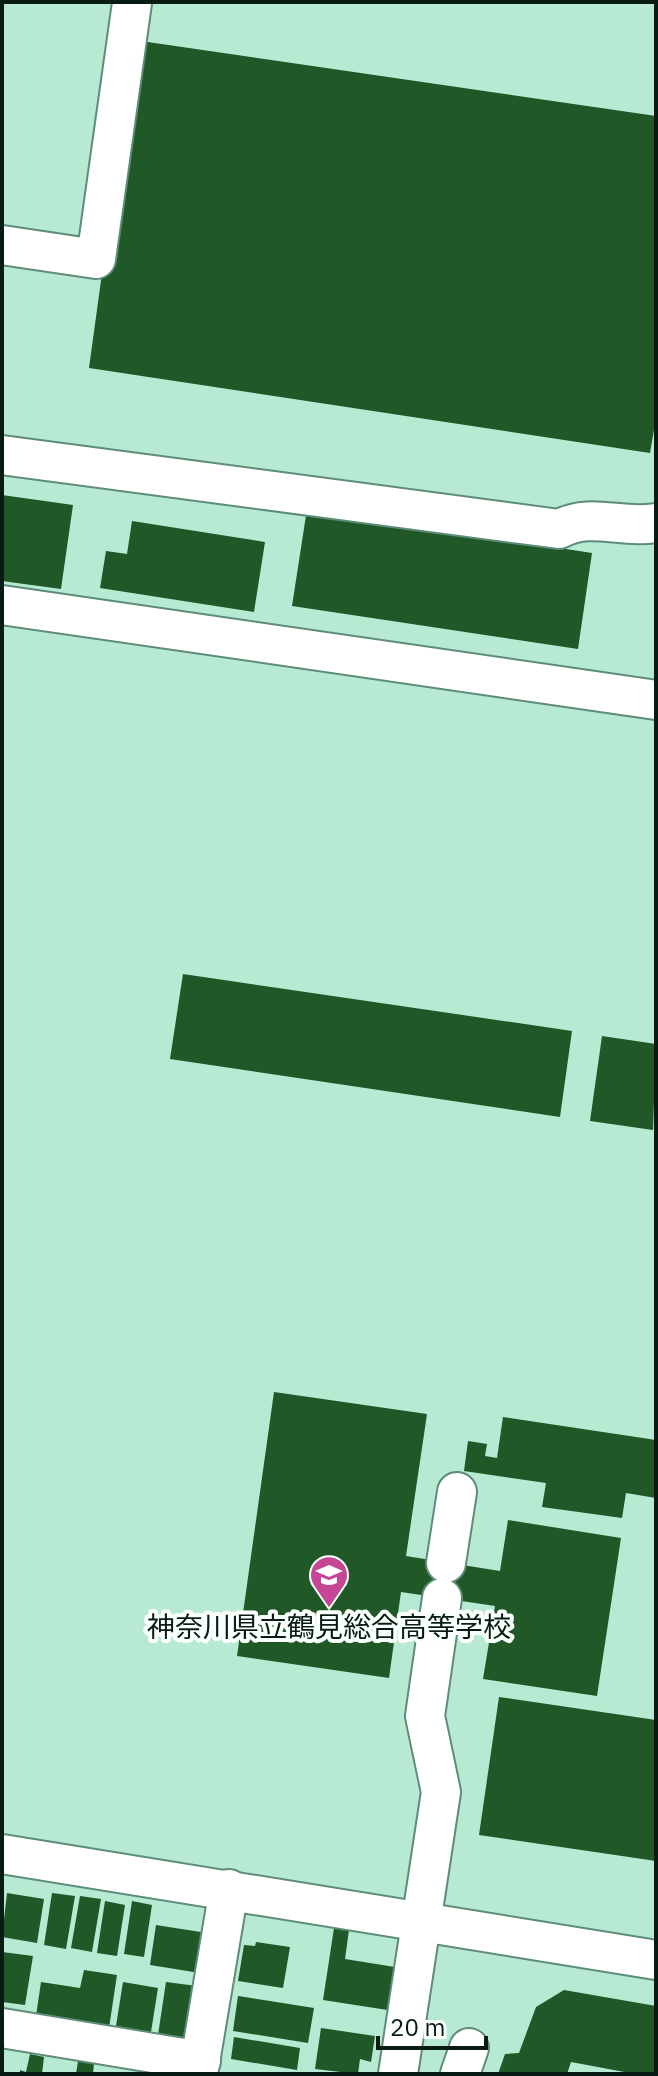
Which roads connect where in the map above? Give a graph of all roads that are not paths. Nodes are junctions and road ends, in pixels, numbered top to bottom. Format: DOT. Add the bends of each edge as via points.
graph roads {
  1 [pos="132,3"];
  2 [pos="2,245"];
  3 [pos="2,455"];
  4 [pos="656,523"];
  5 [pos="2,605"];
  6 [pos="656,700"];
  7 [pos="457,1492"];
  8 [pos="2,1854"];
  9 [pos="229,1889"];
  10 [pos="424,1922"];
  11 [pos="656,1960"];
  12 [pos="2,2028"];
  13 [pos="200,2068"];
  14 [pos="398,2074"];
  1 -- 2 [label="street" via="96,259"];
  3 -- 4 [label="street" via="559,529 578,519 636,526"];
  5 -- 6 [label="street"];
  7 -- 10 [label="street" via="425,1716 441,1792"];
  8 -- 9 [label="street"];
  9 -- 10 [label="street"];
  9 -- 13 [label="street"];
  10 -- 11 [label="street"];
  10 -- 14 [label="street"];
  12 -- 13 [label="street"];
}
